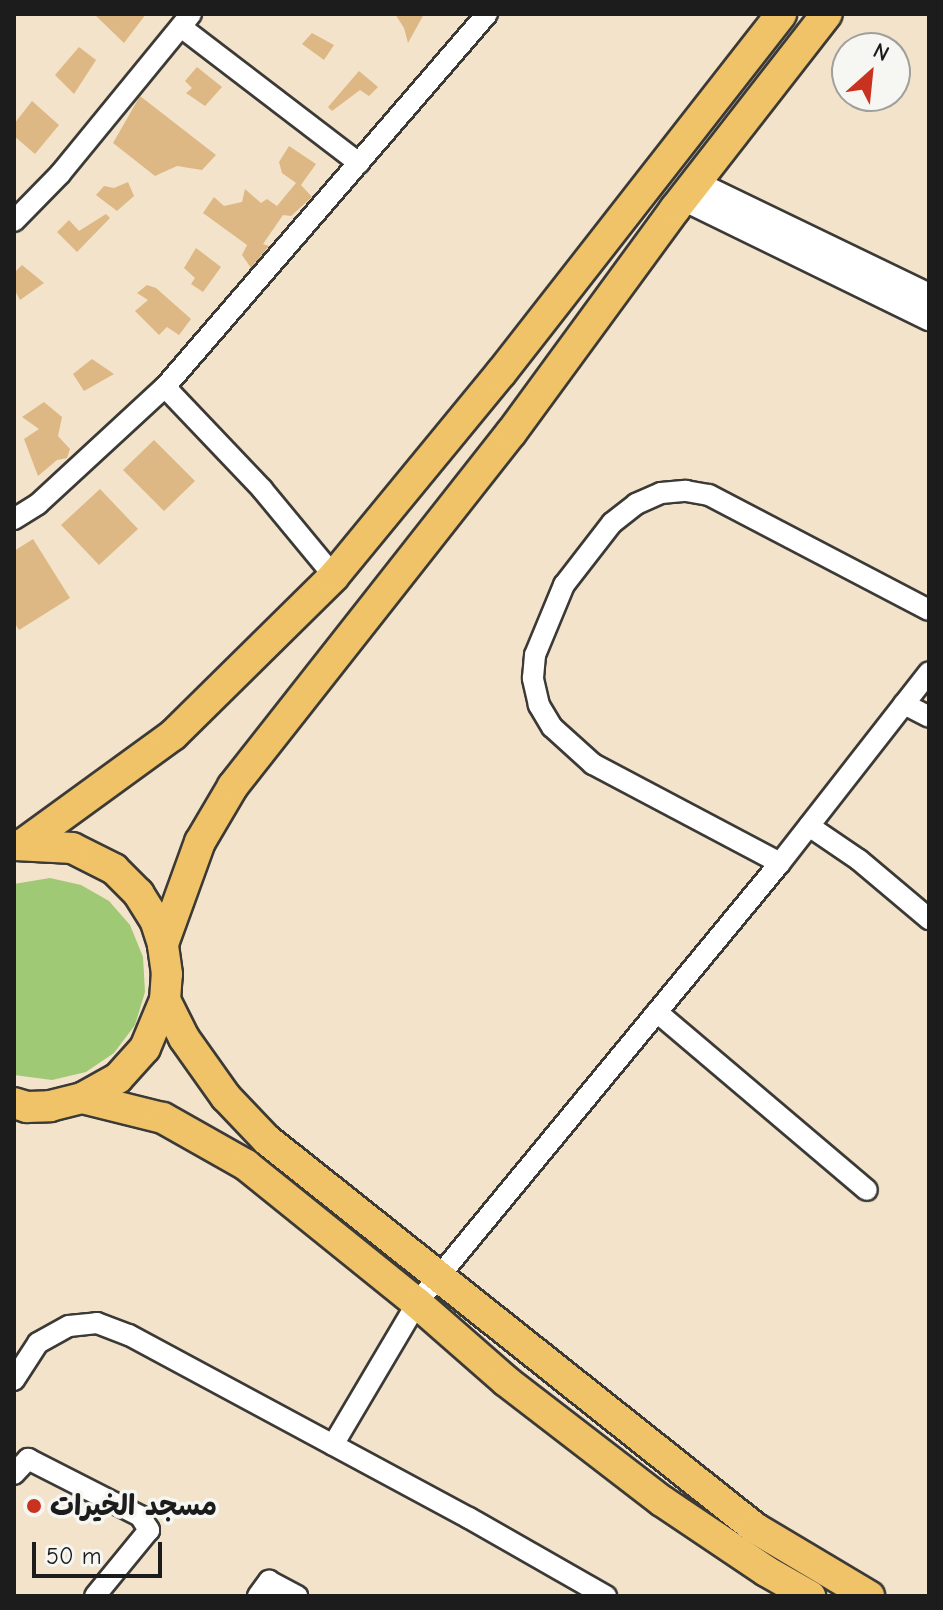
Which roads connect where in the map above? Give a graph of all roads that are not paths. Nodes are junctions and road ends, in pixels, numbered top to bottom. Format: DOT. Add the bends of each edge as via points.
graph roads {
  1 [pos="487,14"];
  2 [pos="827,14"];
  3 [pos="771,18"];
  4 [pos="186,20"];
  5 [pos="359,163"];
  6 [pos="689,190"];
  7 [pos="14,221"];
  8 [pos="929,296"];
  9 [pos="929,318"];
  10 [pos="165,387"];
  11 [pos="14,519"];
  12 [pos="334,576"];
  13 [pos="929,610"];
  14 [pos="929,672"];
  15 [pos="904,704"];
  16 [pos="929,717"];
  17 [pos="809,826"];
  18 [pos="18,845"];
  19 [pos="780,863"];
  20 [pos="929,919"];
  21 [pos="163,944"];
  22 [pos="165,1000"];
  23 [pos="657,1012"];
  24 [pos="82,1098"];
  25 [pos="18,1109"];
  26 [pos="867,1190"];
  27 [pos="439,1276"];
  28 [pos="417,1303"];
  29 [pos="14,1380"];
  30 [pos="333,1445"];
  31 [pos="14,1474"];
  32 [pos="95,1596"];
  33 [pos="258,1596"];
  34 [pos="297,1596"];
  35 [pos="606,1596"];
  36 [pos="810,1596"];
  37 [pos="869,1596"];
  1 -- 5 [label="street"];
  2 -- 6 [label="main road"];
  3 -- 12 [label="main road" via="501,373"];
  4 -- 5 [label="street"];
  4 -- 7 [label="street" via="60,174"];
  5 -- 10 [label="street"];
  6 -- 8 [label="street"];
  6 -- 9 [label="street"];
  6 -- 21 [label="main road" via="511,433 233,786 200,842"];
  10 -- 11 [label="street" via="38,504"];
  10 -- 12 [label="street" via="262,489"];
  12 -- 18 [label="main road" via="173,735"];
  13 -- 19 [label="street" via="709,495 686,491 661,493 636,504 612,523 564,585 535,655 533,678 539,705 552,727 593,764"];
  14 -- 15 [label="street"];
  15 -- 16 [label="street"];
  15 -- 17 [label="street"];
  17 -- 19 [label="street"];
  17 -- 20 [label="street"];
  18 -- 21 [label="main road" via="72,848 114,869 139,894"];
  19 -- 23 [label="street"];
  21 -- 22 [label="main road"];
  22 -- 24 [label="main road" via="145,1048 118,1078"];
  22 -- 27 [label="main road" via="184,1038 226,1097 267,1140"];
  23 -- 26 [label="street"];
  23 -- 27 [label="street"];
  24 -- 25 [label="main road"];
  24 -- 28 [label="main road" via="163,1118 246,1165"];
  27 -- 28 [label="street"];
  27 -- 37 [label="main road" via="755,1528"];
  28 -- 30 [label="street"];
  28 -- 36 [label="main road" via="506,1381 662,1501"];
  29 -- 30 [label="street" via="38,1343 69,1326 97,1323 129,1335"];
  30 -- 35 [label="street"];
  31 -- 32 [label="street" via="28,1459 140,1516 149,1530"];
  33 -- 34 [label="street" via="269,1581"];
}
